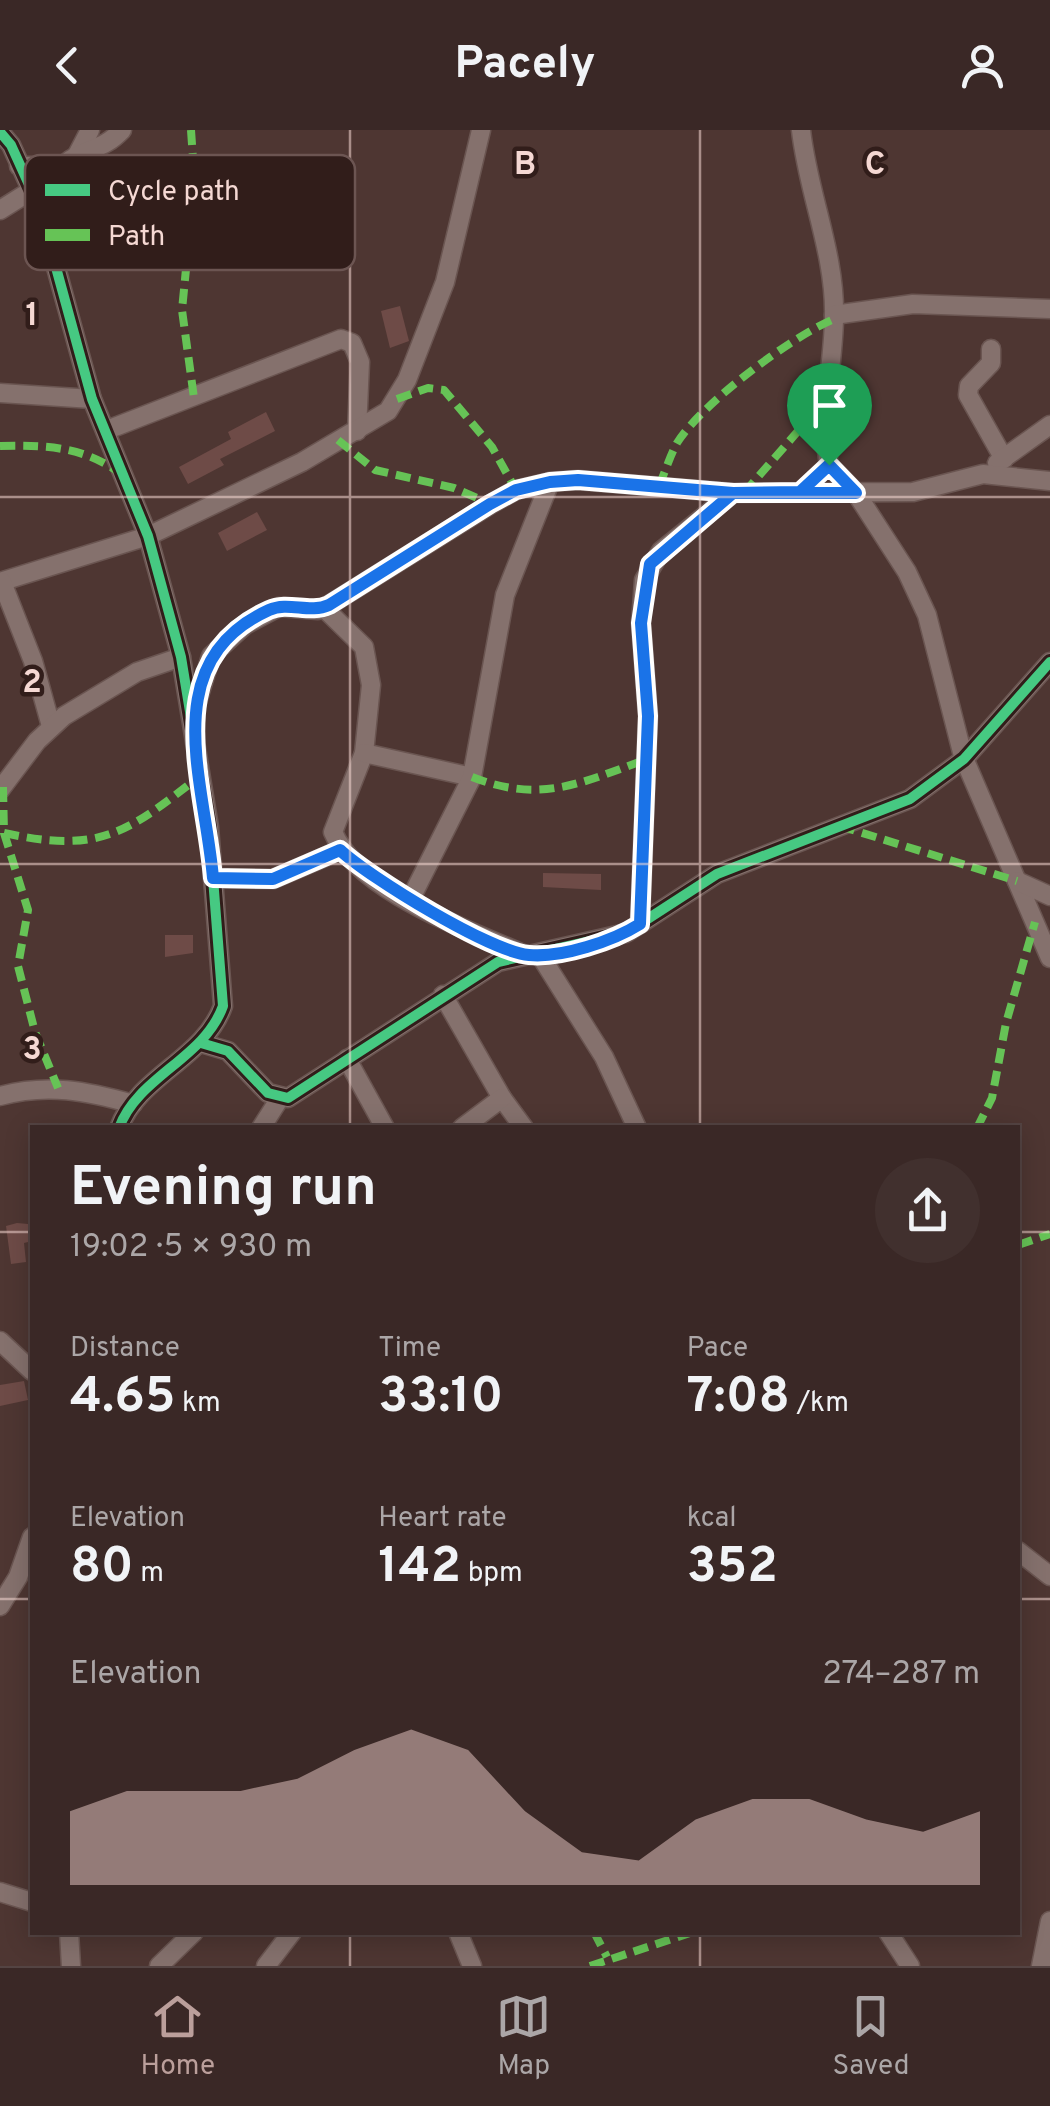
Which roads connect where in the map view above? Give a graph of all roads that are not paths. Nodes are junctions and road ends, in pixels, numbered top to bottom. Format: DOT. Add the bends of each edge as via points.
graph roads {
  1 [pos="90,130"];
  2 [pos="122,130"];
  3 [pos="481,130"];
  4 [pos="0,132"];
  5 [pos="798,134"];
  6 [pos="73,155"];
  7 [pos="84,155"];
  8 [pos="25,165"];
  9 [pos="19,166"];
  10 [pos="25,177"];
  11 [pos="25,194"];
  12 [pos="0,210"];
  13 [pos="57,270"];
  14 [pos="1050,309"];
  15 [pos="834,315"];
  16 [pos="991,349"];
  17 [pos="0,394"];
  18 [pos="92,399"];
  19 [pos="1050,425"];
  20 [pos="107,430"];
  21 [pos="357,431"];
  22 [pos="1004,459"];
  23 [pos="829,465"];
  24 [pos="983,474"];
  25 [pos="1050,481"];
  26 [pos="550,482"];
  27 [pos="800,492"];
  28 [pos="733,493"];
  29 [pos="856,493"];
  30 [pos="148,536"];
  31 [pos="1,582"];
  32 [pos="324,608"];
  33 [pos="180,657"];
  34 [pos="1050,662"];
  35 [pos="192,717"];
  36 [pos="51,726"];
  37 [pos="364,753"];
  38 [pos="964,759"];
  39 [pos="472,777"];
  40 [pos="0,790"];
  41 [pos="340,850"];
  42 [pos="213,878"];
  43 [pos="1018,880"];
  44 [pos="1050,896"];
  45 [pos="410,900"];
  46 [pos="640,924"];
  47 [pos="532,955"];
  48 [pos="1050,958"];
  49 [pos="443,995"];
  50 [pos="201,1043"];
  51 [pos="347,1059"];
  52 [pos="0,1096"];
  53 [pos="280,1098"];
  54 [pos="502,1098"];
  55 [pos="134,1104"];
  56 [pos="121,1125"];
  57 [pos="263,1125"];
  58 [pos="383,1125"];
  59 [pos="466,1125"];
  60 [pos="522,1125"];
  61 [pos="636,1125"];
  62 [pos="0,1341"];
  63 [pos="30,1369"];
  64 [pos="30,1542"];
  65 [pos="1020,1553"];
  66 [pos="1050,1576"];
  67 [pos="0,1606"];
  68 [pos="0,1892"];
  69 [pos="30,1901"];
  70 [pos="1050,1922"];
  71 [pos="69,1935"];
  72 [pos="191,1935"];
  73 [pos="290,1935"];
  74 [pos="459,1935"];
  75 [pos="890,1935"];
  76 [pos="1044,1963"];
  77 [pos="271,1964"];
  78 [pos="72,1966"];
  79 [pos="159,1966"];
  80 [pos="472,1966"];
  81 [pos="910,1966"];
  1 -- 6 [label="street"];
  2 -- 7 [label="street"];
  3 -- 21 [label="street" via="445,282 406,380 388,410"];
  4 -- 9 [label="street"];
  5 -- 15 [label="street" via="824,228"];
  8 -- 9 [label="street"];
  9 -- 10 [label="street"];
  11 -- 12 [label="street"];
  13 -- 18 [label="street"];
  14 -- 15 [label="street" via="914,304"];
  15 -- 23 [label="street" via="826,399"];
  16 -- 22 [label="street" via="991,363 968,395"];
  17 -- 18 [label="street"];
  18 -- 20 [label="street"];
  19 -- 22 [label="street"];
  20 -- 21 [label="street" via="341,340 352,343 360,362"];
  20 -- 30 [label="street"];
  21 -- 30 [label="street"];
  22 -- 24 [label="street"];
  23 -- 27 [label="street"];
  23 -- 29 [label="street"];
  24 -- 25 [label="street"];
  24 -- 29 [label="street" via="942,488"];
  26 -- 28 [label="street"];
  26 -- 32 [label="street" via="504,497"];
  26 -- 39 [label="street" via="505,596"];
  27 -- 28 [label="street"];
  27 -- 29 [label="street"];
  28 -- 46 [label="street" via="660,551 644,580 648,730"];
  29 -- 38 [label="street" via="927,616"];
  30 -- 31 [label="street"];
  30 -- 33 [label="street"];
  31 -- 36 [label="street"];
  32 -- 35 [label="street" via="279,607 246,625 211,656"];
  32 -- 37 [label="street" via="364,647 369,663"];
  33 -- 35 [label="street"];
  33 -- 36 [label="street" via="126,678"];
  34 -- 38 [label="street"];
  35 -- 42 [label="street"];
  36 -- 40 [label="street"];
  37 -- 39 [label="street"];
  37 -- 41 [label="street" via="336,816"];
  38 -- 43 [label="street"];
  38 -- 46 [label="street" via="910,799 717,874"];
  39 -- 45 [label="street"];
  41 -- 42 [label="street" via="273,879"];
  41 -- 45 [label="street"];
  42 -- 50 [label="street" via="223,1006"];
  43 -- 44 [label="street"];
  43 -- 48 [label="street"];
  45 -- 47 [label="street"];
  46 -- 47 [label="street" via="594,943"];
  47 -- 49 [label="street" via="498,962"];
  47 -- 61 [label="street" via="604,1057"];
  49 -- 51 [label="street"];
  49 -- 54 [label="street"];
  50 -- 53 [label="street" via="228,1051"];
  50 -- 55 [label="street"];
  51 -- 53 [label="street" via="297,1094"];
  51 -- 58 [label="street"];
  52 -- 55 [label="street" via="78,1089"];
  53 -- 57 [label="street"];
  54 -- 59 [label="street"];
  54 -- 60 [label="street"];
  55 -- 56 [label="street"];
  62 -- 63 [label="street"];
  64 -- 67 [label="street"];
  65 -- 66 [label="street"];
  68 -- 69 [label="street"];
  70 -- 76 [label="street"];
  71 -- 78 [label="street"];
  72 -- 79 [label="street"];
  73 -- 77 [label="street"];
  74 -- 80 [label="street"];
  75 -- 81 [label="street"];
}
